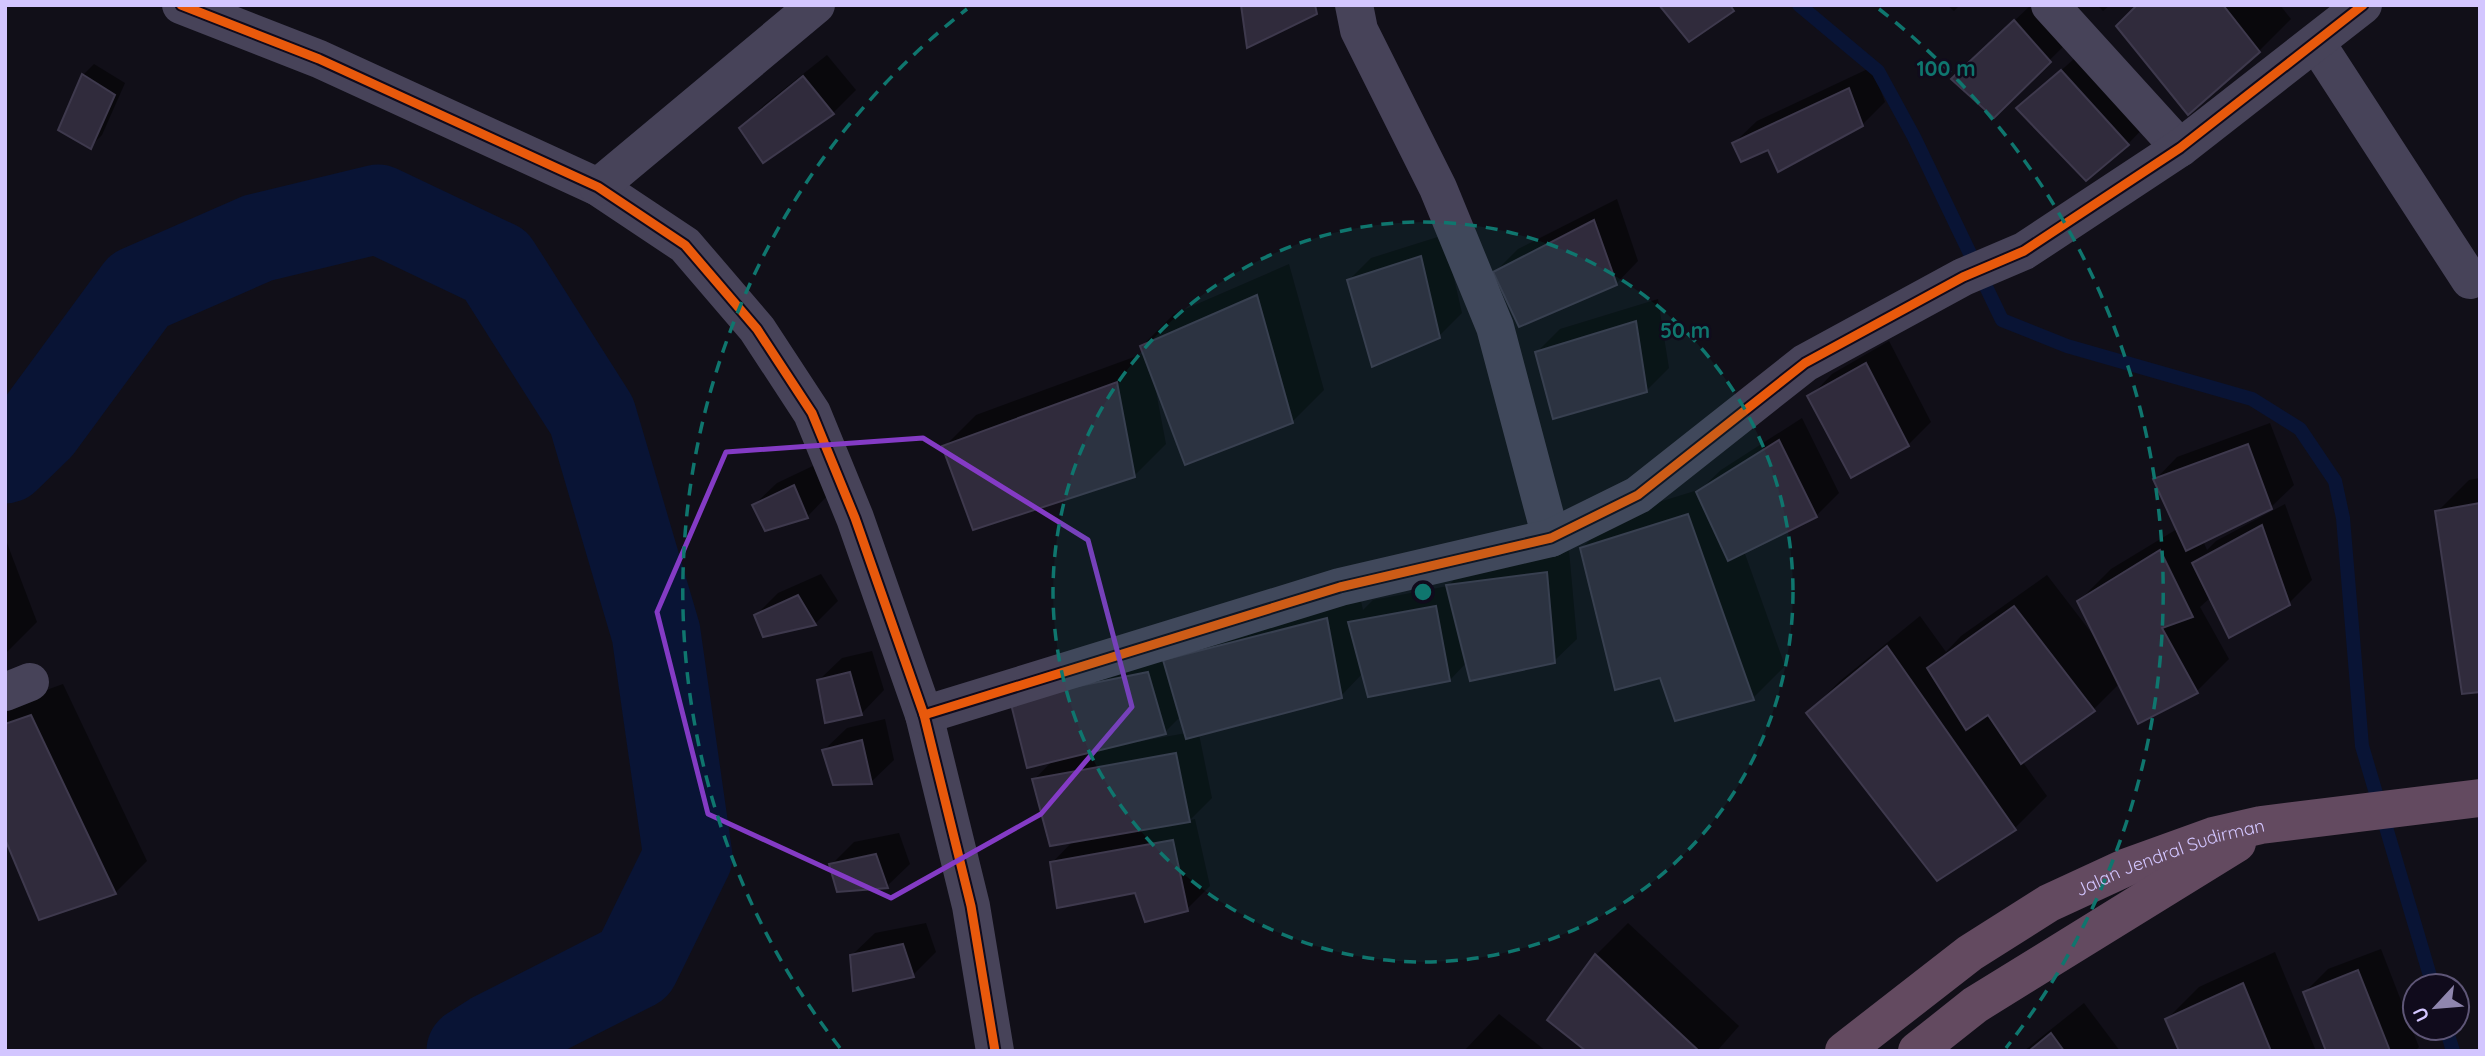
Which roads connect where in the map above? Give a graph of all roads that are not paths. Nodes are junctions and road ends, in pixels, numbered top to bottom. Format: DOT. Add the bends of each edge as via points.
graph roads {
  1 [pos="181,5"];
  2 [pos="816,5"];
  3 [pos="1354,5"];
  4 [pos="2050,5"];
  5 [pos="2364,5"];
  6 [pos="2317,44"];
  7 [pos="2179,148"];
  8 [pos="598,187"];
  9 [pos="2470,280"];
  10 [pos="1551,538"];
  11 [pos="924,715"];
  12 [pos="2480,798"];
  13 [pos="2261,825"];
  14 [pos="995,1051"];
  15 [pos="1844,1051"];
  16 [pos="1917,1051"];
  1 -- 8 [label="street" via="319,59"];
  2 -- 8 [label="street"];
  3 -- 10 [label="street" via="1360,30 1438,188 1495,327"];
  4 -- 7 [label="street"];
  5 -- 6 [label="street"];
  6 -- 7 [label="street"];
  6 -- 9 [label="street"];
  7 -- 10 [label="street" via="2024,251 1963,277 1805,363 1638,495"];
  8 -- 11 [label="street" via="685,245 757,329 812,414 855,518"];
  10 -- 11 [label="street" via="1340,587"];
  11 -- 14 [label="street" via="971,906"];
  12 -- 13 [label="highway"];
  13 -- 15 [label="highway, Jalan Jendral Sudirman" via="2152,858 2049,902 1959,961"];
  13 -- 16 [label="highway, Jalan Jendral Sudirman" via="2210,863 1975,1005"];
}
